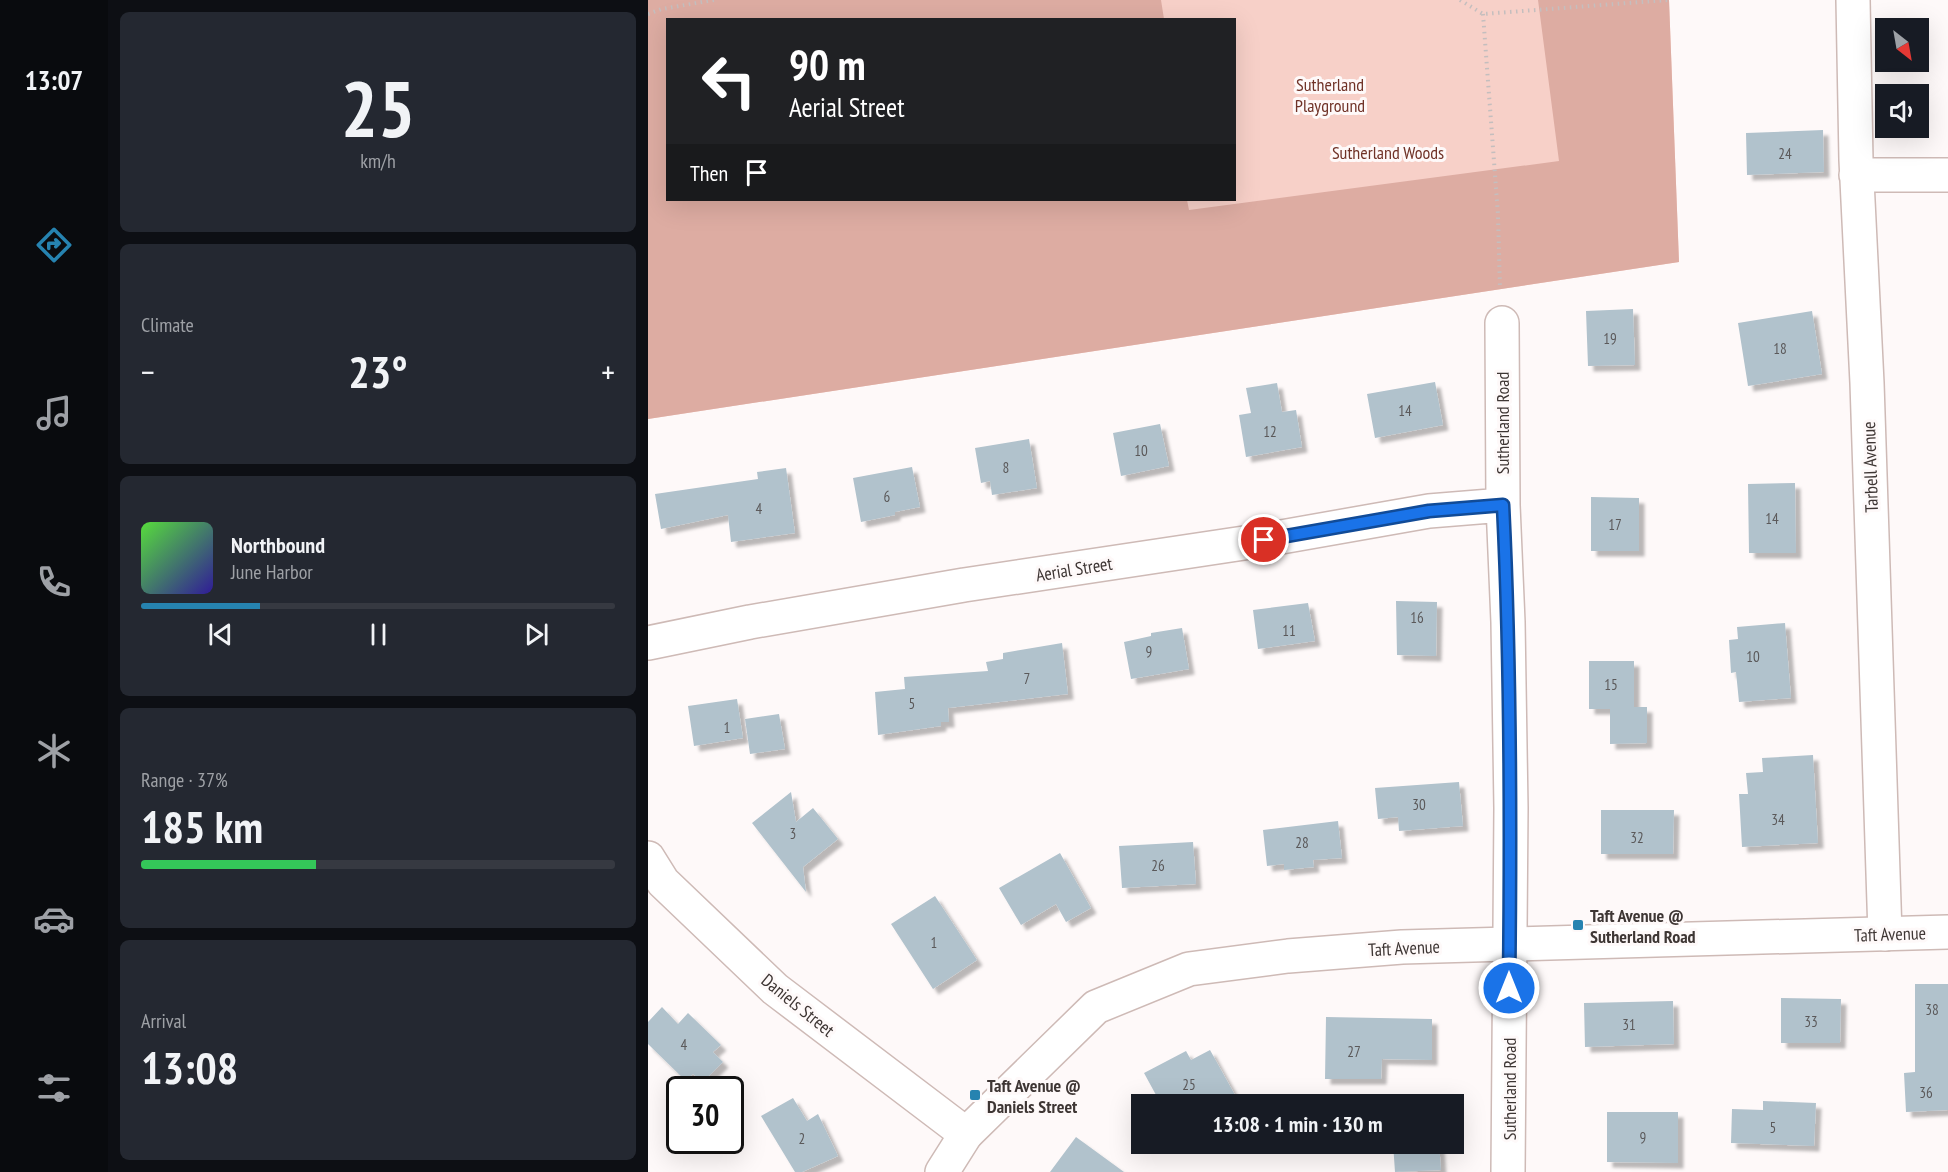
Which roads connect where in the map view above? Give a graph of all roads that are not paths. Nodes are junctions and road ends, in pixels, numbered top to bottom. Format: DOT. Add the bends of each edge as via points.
graph roads {
  1 [pos="1853,0"];
  2 [pos="1856,175"];
  3 [pos="1948,175"];
  4 [pos="1502,323"];
  5 [pos="1503,505"];
  6 [pos="648,643"];
  7 [pos="648,858"];
  8 [pos="1948,932"];
  9 [pos="1885,934"];
  10 [pos="1510,945"];
  11 [pos="966,1134"];
  12 [pos="942,1172"];
  13 [pos="1508,1172"];
  1 -- 2 [label="street, Tarbell Avenue"];
  2 -- 3 [label="street"];
  2 -- 9 [label="street, Tarbell Avenue"];
  4 -- 5 [label="street, Sutherland Road"];
  5 -- 6 [label="street, Aerial Street" via="1429,511 964,585"];
  5 -- 10 [label="street, Sutherland Road" via="1508,622"];
  7 -- 11 [label="street, Daniels Street" via="663,882 775,989"];
  8 -- 9 [label="street, Taft Avenue"];
  9 -- 10 [label="street, Taft Avenue"];
  10 -- 11 [label="street, Taft Avenue" via="1402,947 1189,969 1096,1007"];
  10 -- 13 [label="street, Sutherland Road"];
  11 -- 12 [label="street, Taft Avenue"];
}
